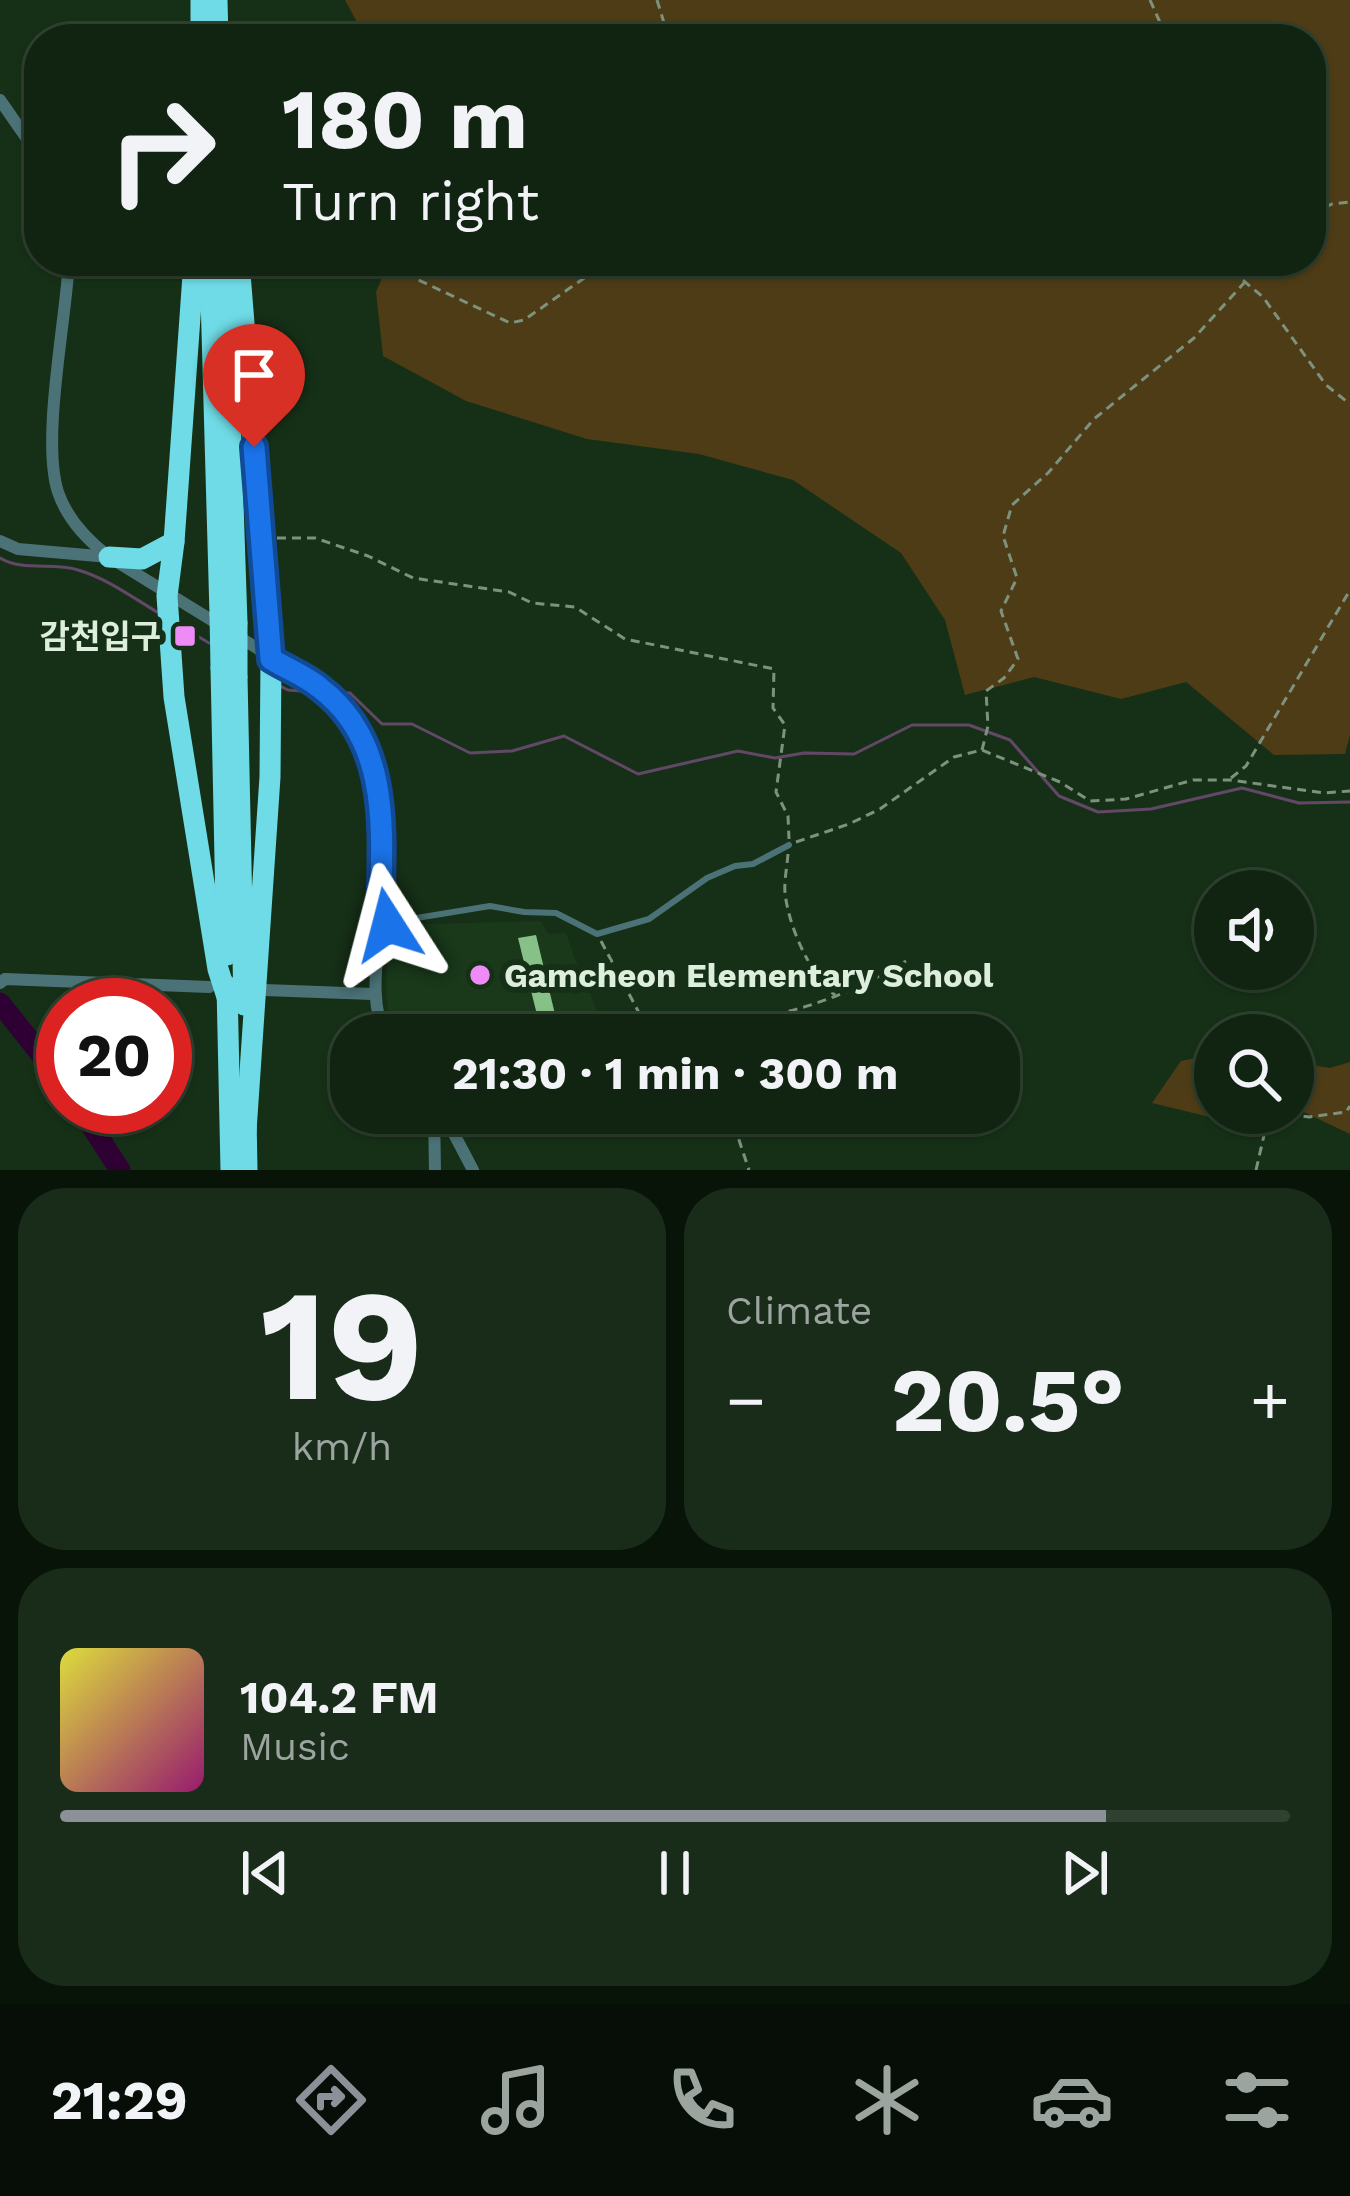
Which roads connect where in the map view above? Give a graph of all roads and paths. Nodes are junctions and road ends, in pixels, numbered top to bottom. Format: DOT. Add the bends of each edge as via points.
graph roads {
  1 [pos="0,100"];
  2 [pos="24,135"];
  3 [pos="68,276"];
  4 [pos="193,276"];
  5 [pos="211,276"];
  6 [pos="225,276"];
  7 [pos="240,276"];
  8 [pos="411,276"];
  9 [pos="587,276"];
  10 [pos="1241,276"];
  11 [pos="1250,276"];
  12 [pos="1246,280"];
  13 [pos="1350,404"];
  14 [pos="277,538"];
  15 [pos="0,541"];
  16 [pos="174,542"];
  17 [pos="109,557"];
  18 [pos="1350,590"];
  19 [pos="168,612"];
  20 [pos="228,618"];
  21 [pos="229,672"];
  22 [pos="271,673"];
  23 [pos="982,751"];
  24 [pos="1230,779"];
  25 [pos="1350,791"];
  26 [pos="789,844"];
  27 [pos="380,924"];
  28 [pos="597,934"];
  29 [pos="906,962"];
  30 [pos="0,982"];
  31 [pos="264,989"];
  32 [pos="374,994"];
  33 [pos="835,995"];
  34 [pos="227,996"];
  35 [pos="379,1014"];
  36 [pos="1349,1109"];
  37 [pos="246,1131"];
  38 [pos="438,1134"];
  39 [pos="452,1134"];
  40 [pos="737,1134"];
  41 [pos="231,1170"];
  42 [pos="247,1170"];
  43 [pos="435,1170"];
  44 [pos="473,1170"];
  45 [pos="749,1170"];
  46 [pos="1256,1170"];
  1 -- 2 [label="street"];
  3 -- 17 [label="street" via="54,468 72,522"];
  4 -- 16 [label="highway"];
  5 -- 20 [label="highway"];
  6 -- 20 [label="highway"];
  7 -- 22 [label="highway"];
  8 -- 9 [label="path" via="518,323"];
  10 -- 12 [label="path"];
  11 -- 12 [label="path"];
  12 -- 13 [label="path" via="1326,385"];
  12 -- 23 [label="path" via="1184,347 1094,418 1009,510 1003,536 1017,578 1001,611 1018,659 986,692"];
  14 -- 26 [label="path" via="315,538 413,578 574,607 625,639 774,669 773,708 785,725 776,792"];
  15 -- 17 [label="street"];
  16 -- 17 [label="highway" via="142,560"];
  16 -- 19 [label="highway"];
  17 -- 19 [label="street"];
  18 -- 24 [label="path" via="1246,766"];
  19 -- 22 [label="street"];
  19 -- 34 [label="highway" via="174,697"];
  20 -- 21 [label="highway, bridge"];
  21 -- 34 [label="highway"];
  21 -- 34 [label="highway, bridge" via="243,958"];
  22 -- 27 [label="street" via="320,687 345,711 374,765"];
  22 -- 37 [label="highway"];
  23 -- 24 [label="path" via="1090,801"];
  23 -- 26 [label="path" via="954,757 849,824"];
  24 -- 25 [label="path"];
  26 -- 28 [label="lane" via="707,878 649,919"];
  26 -- 33 [label="path" via="785,894 819,981"];
  27 -- 28 [label="lane" via="490,905 556,913"];
  27 -- 32 [label="street"];
  28 -- 33 [label="path" via="646,1026 729,1024 808,1009"];
  29 -- 33 [label="path"];
  30 -- 34 [label="street"];
  31 -- 32 [label="street"];
  32 -- 35 [label="street"];
  34 -- 37 [label="highway"];
  34 -- 41 [label="highway"];
  36 -- 46 [label="path" via="1268,1118"];
  37 -- 42 [label="highway"];
  38 -- 43 [label="street"];
  39 -- 44 [label="street"];
  40 -- 45 [label="path"];
}
